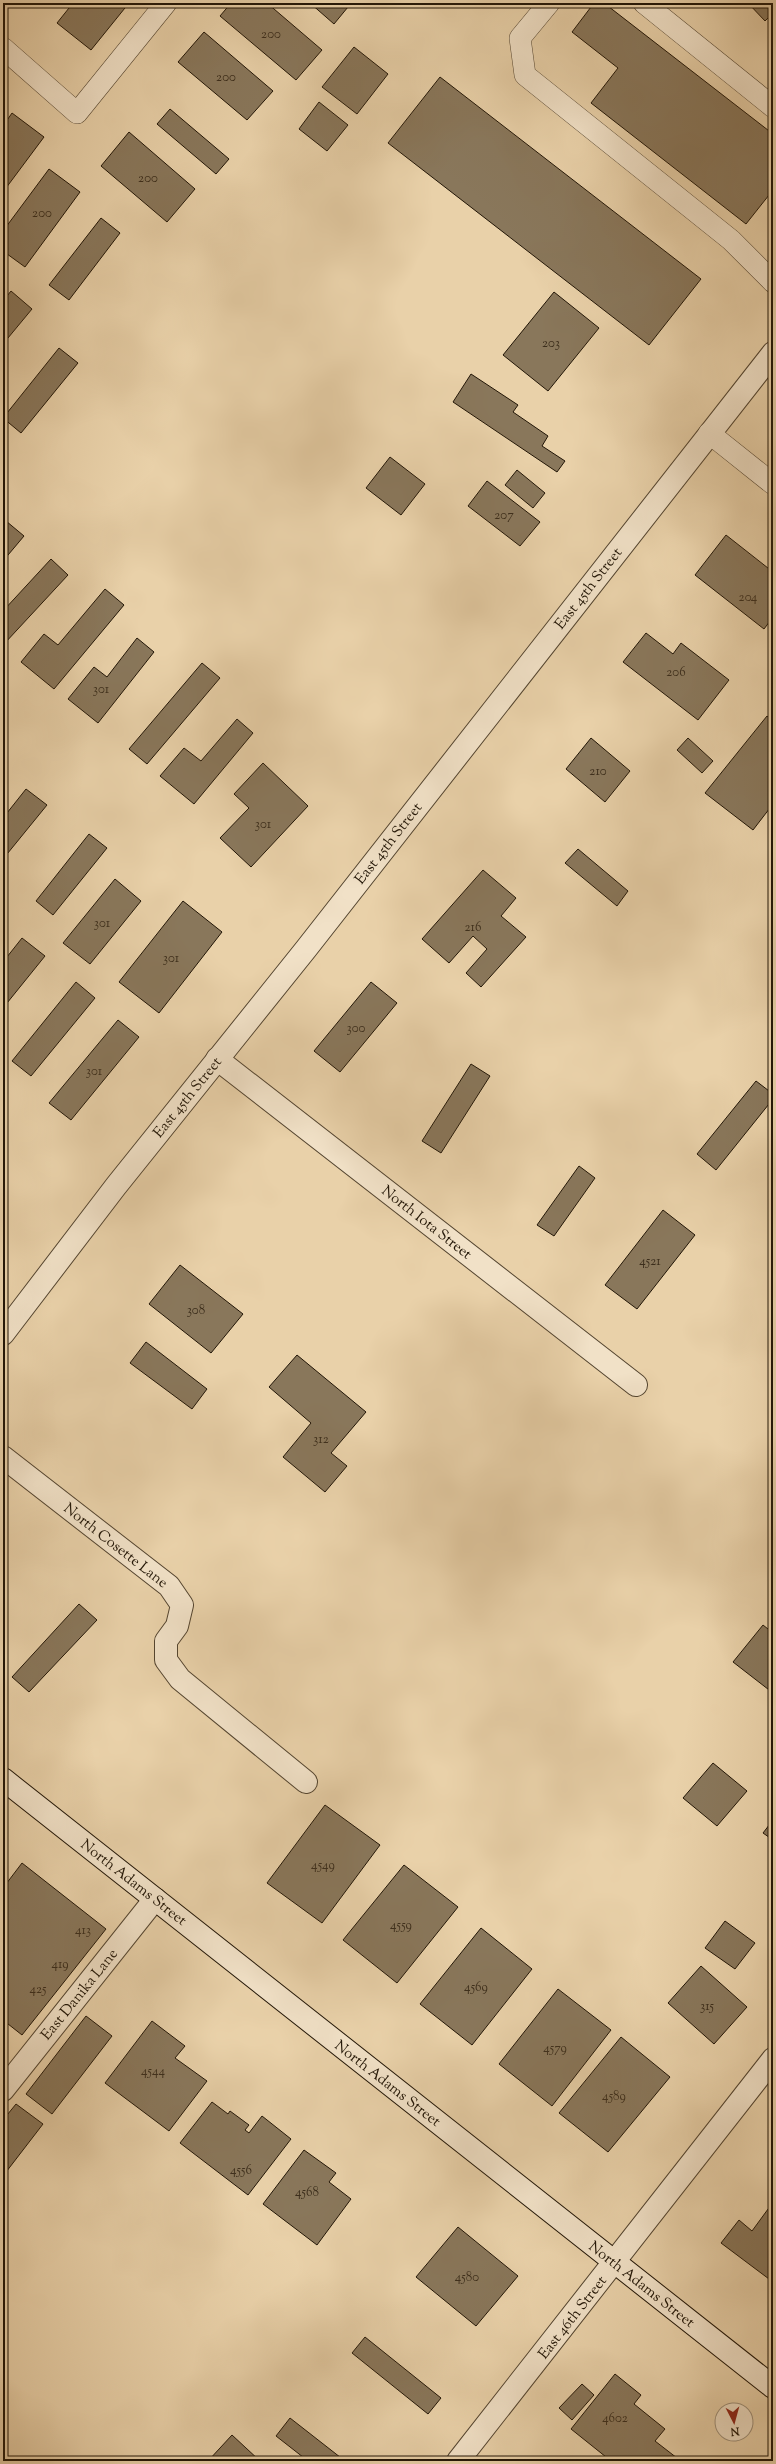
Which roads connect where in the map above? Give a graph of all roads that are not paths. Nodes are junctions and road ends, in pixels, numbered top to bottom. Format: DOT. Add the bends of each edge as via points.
graph roads {
  1 [pos="166,3"];
  2 [pos="549,3"];
  3 [pos="644,3"];
  4 [pos="3,48"];
  5 [pos="773,107"];
  6 [pos="773,282"];
  7 [pos="773,353"];
  8 [pos="709,433"];
  9 [pos="773,484"];
  10 [pos="217,1059"];
  11 [pos="3,1334"];
  12 [pos="636,1385"];
  13 [pos="3,1457"];
  14 [pos="3,1779"];
  15 [pos="306,1782"];
  16 [pos="155,1899"];
  17 [pos="773,2059"];
  18 [pos="3,2090"];
  19 [pos="615,2262"];
  20 [pos="773,2387"];
  21 [pos="458,2461"];
  1 -- 4 [label="lane" via="77,113"];
  2 -- 6 [label="lane" via="520,38 525,75 732,240"];
  3 -- 5 [label="lane"];
  7 -- 8 [label="street, East 45th Street"];
  8 -- 9 [label="lane"];
  8 -- 10 [label="street, East 45th Street" via="306,949"];
  10 -- 11 [label="street, East 45th Street"];
  10 -- 12 [label="street, North Iota Street"];
  13 -- 15 [label="street, North Cosette Lane" via="169,1586 182,1605 177,1626 166,1641 166,1660 180,1679"];
  14 -- 16 [label="street, North Adams Street"];
  16 -- 18 [label="street, East Danika Lane"];
  16 -- 19 [label="street, North Adams Street"];
  17 -- 19 [label="street, East 46th Street"];
  19 -- 20 [label="street, North Adams Street"];
  19 -- 21 [label="street, East 46th Street"];
}
